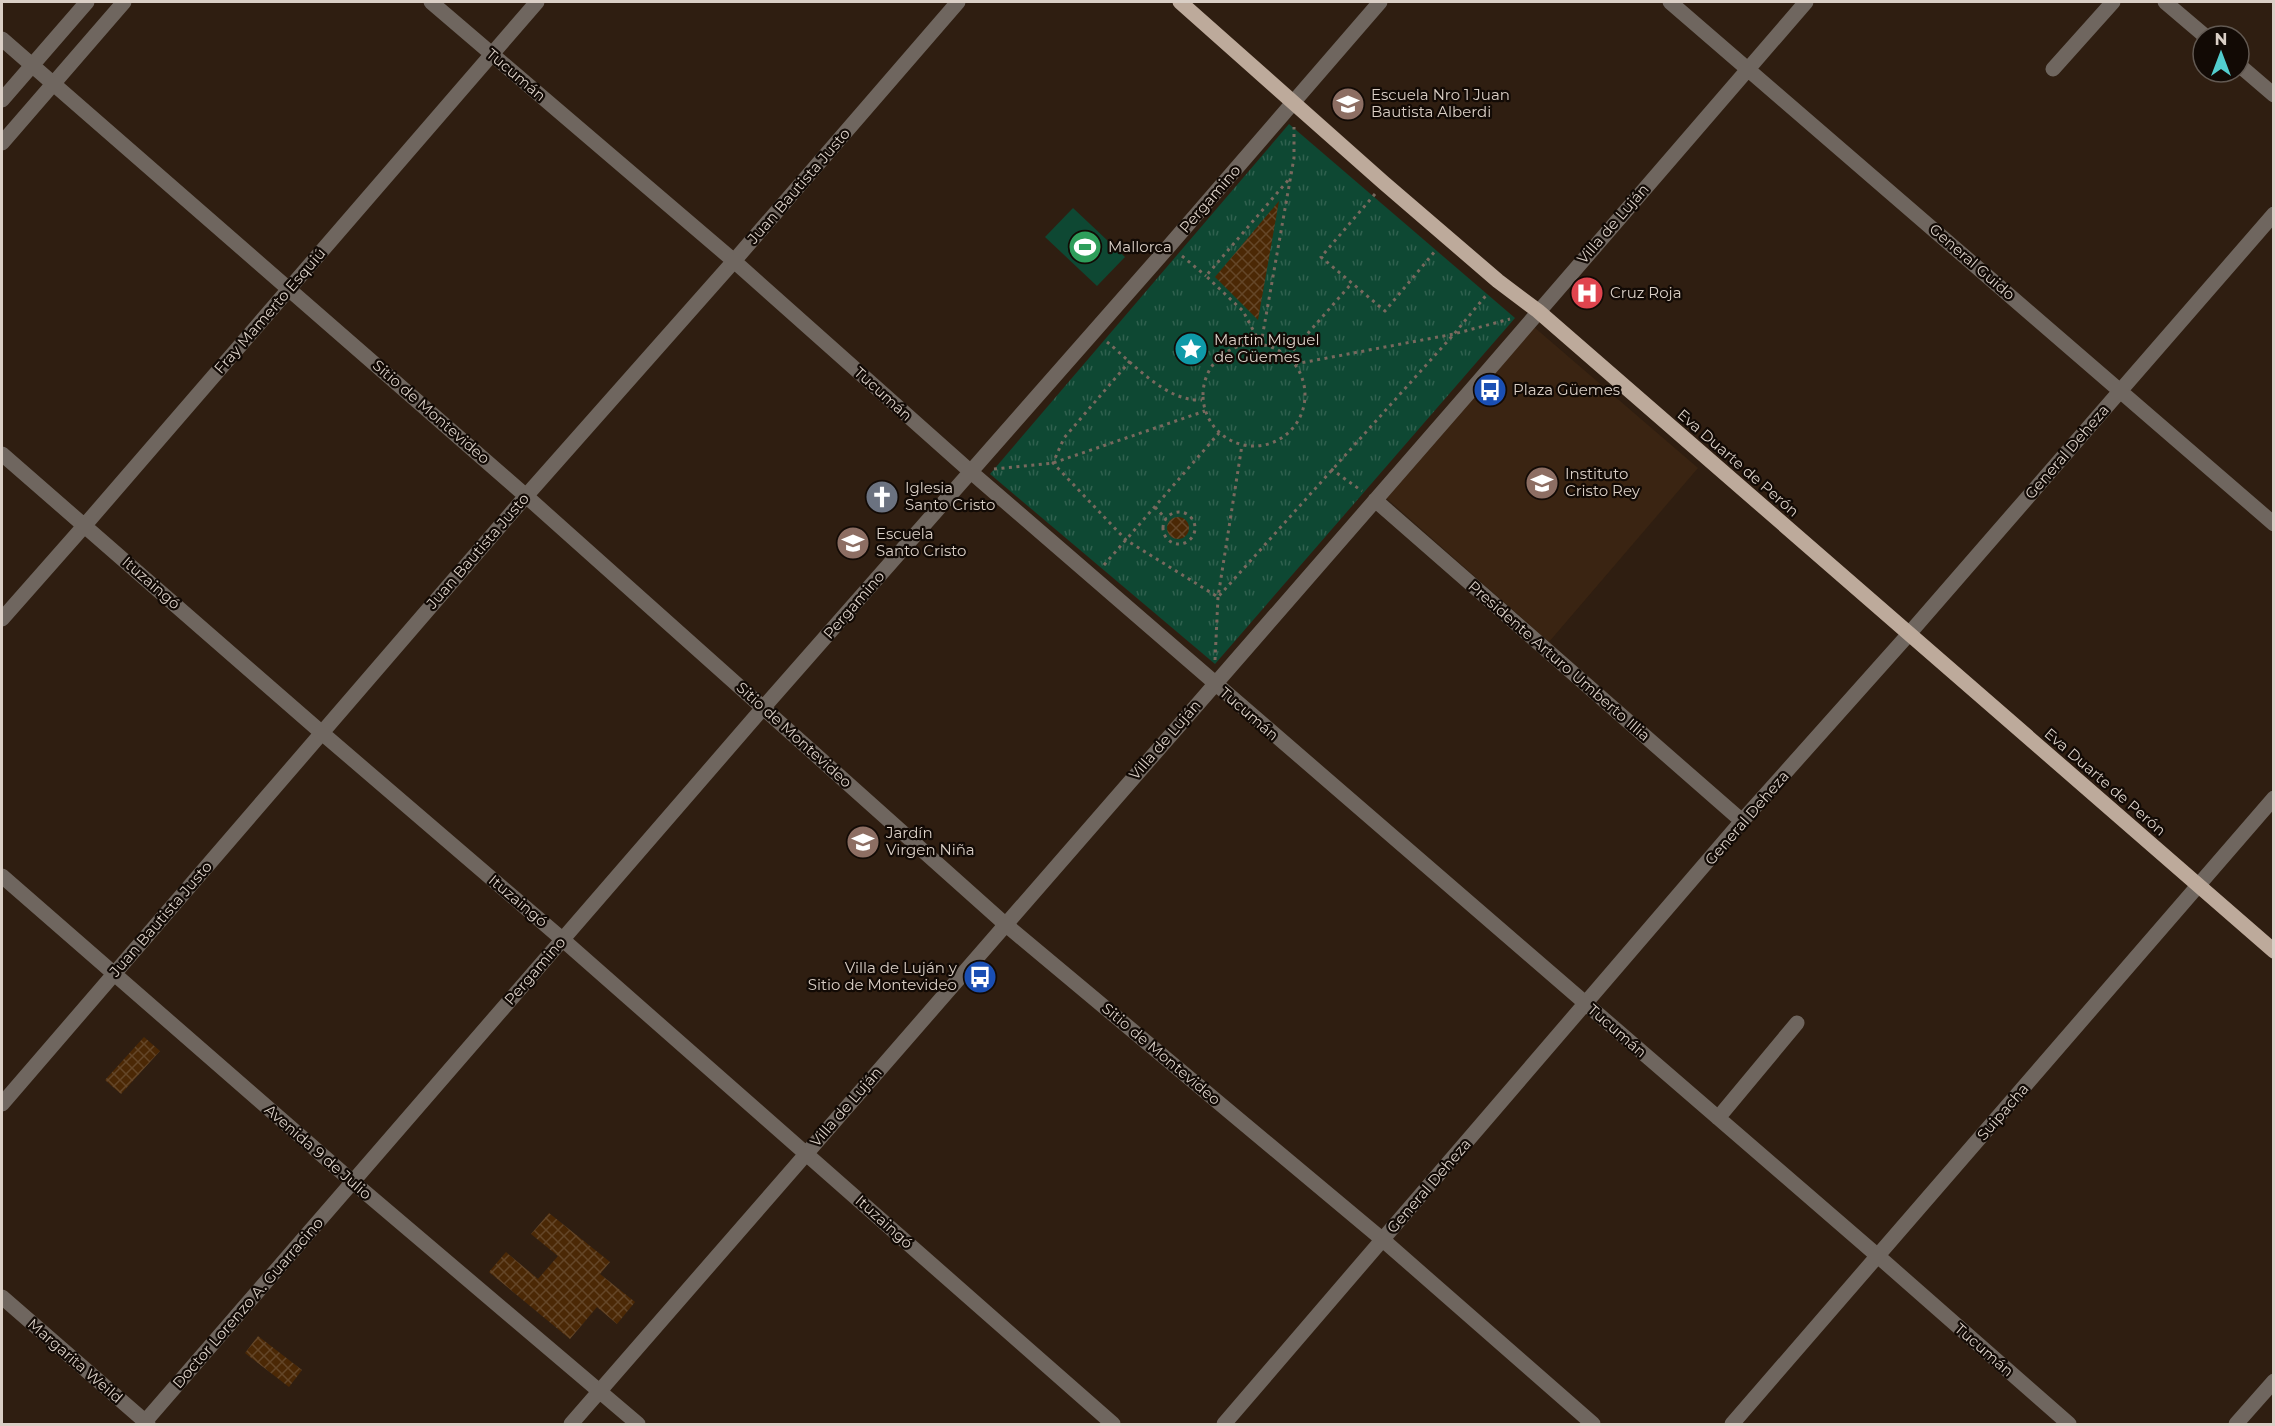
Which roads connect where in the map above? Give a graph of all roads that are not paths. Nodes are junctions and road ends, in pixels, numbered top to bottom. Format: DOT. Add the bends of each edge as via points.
graph roads {
  1 [pos="87,2"];
  2 [pos="124,2"];
  3 [pos="431,2"];
  4 [pos="537,2"];
  5 [pos="958,2"];
  6 [pos="1180,2"];
  7 [pos="1380,2"];
  8 [pos="1670,2"];
  9 [pos="1806,2"];
  10 [pos="2113,2"];
  11 [pos="2165,2"];
  12 [pos="2191,24"];
  13 [pos="2,39"];
  14 [pos="491,55"];
  15 [pos="32,65"];
  16 [pos="1747,69"];
  17 [pos="2053,69"];
  18 [pos="2251,75"];
  19 [pos="53,83"];
  20 [pos="2274,95"];
  21 [pos="2,100"];
  22 [pos="1293,103"];
  23 [pos="2,143"];
  24 [pos="2274,214"];
  25 [pos="734,261"];
  26 [pos="290,289"];
  27 [pos="1538,311"];
  28 [pos="2121,390"];
  29 [pos="2,454"];
  30 [pos="971,472"];
  31 [pos="526,496"];
  32 [pos="1375,500"];
  33 [pos="2274,524"];
  34 [pos="85,525"];
  35 [pos="2,619"];
  36 [pos="1908,635"];
  37 [pos="1214,684"];
  38 [pos="763,708"];
  39 [pos="322,733"];
  40 [pos="2274,798"];
  41 [pos="1742,821"];
  42 [pos="2,876"];
  43 [pos="2198,886"];
  44 [pos="1005,924"];
  45 [pos="562,939"];
  46 [pos="2274,951"];
  47 [pos="114,974"];
  48 [pos="1586,1004"];
  49 [pos="1797,1023"];
  50 [pos="2,1104"];
  51 [pos="1718,1118"];
  52 [pos="807,1153"];
  53 [pos="353,1182"];
  54 [pos="1383,1240"];
  55 [pos="1879,1257"];
  56 [pos="2,1297"];
  57 [pos="2274,1381"];
  58 [pos="600,1392"];
  59 [pos="145,1424"];
  60 [pos="571,1425"];
  61 [pos="638,1425"];
  62 [pos="1113,1425"];
  63 [pos="1224,1425"];
  64 [pos="1593,1425"];
  65 [pos="1732,1425"];
  66 [pos="2069,1425"];
  67 [pos="2236,1425"];
  1 -- 15 [label="street"];
  2 -- 19 [label="street"];
  3 -- 14 [label="street, Tucumán"];
  4 -- 14 [label="street, Fray Mamerto Esquiú"];
  5 -- 25 [label="street, Juan Bautista Justo"];
  6 -- 22 [label="main road, Eva Duarte de Perón"];
  7 -- 22 [label="street, Pergamino"];
  8 -- 16 [label="street, General Guido"];
  9 -- 16 [label="street, Villa de Luján"];
  10 -- 17 [label="street"];
  11 -- 12 [label="street"];
  13 -- 15 [label="street, Sitio de Montevideo"];
  14 -- 25 [label="street, Tucumán"];
  14 -- 26 [label="street, Fray Mamerto Esquiú"];
  15 -- 19 [label="street, Sitio de Montevideo"];
  15 -- 21 [label="street"];
  16 -- 27 [label="street, Villa de Luján"];
  16 -- 28 [label="street, General Guido"];
  18 -- 20 [label="street"];
  19 -- 23 [label="street"];
  19 -- 26 [label="street, Sitio de Montevideo"];
  22 -- 27 [label="main road, Eva Duarte de Perón" via="1498,281"];
  22 -- 30 [label="street, Pergamino"];
  24 -- 28 [label="street, General Deheza"];
  25 -- 30 [label="street, Tucumán"];
  25 -- 31 [label="street, Juan Bautista Justo"];
  26 -- 31 [label="street, Sitio de Montevideo"];
  26 -- 34 [label="street, Fray Mamerto Esquiú"];
  27 -- 32 [label="street, Villa de Luján"];
  27 -- 36 [label="main road, Eva Duarte de Perón"];
  28 -- 33 [label="street, General Guido"];
  28 -- 36 [label="street, General Deheza"];
  29 -- 34 [label="street, Ituzaingó"];
  30 -- 37 [label="street, Tucumán"];
  30 -- 38 [label="street, Pergamino"];
  31 -- 38 [label="street, Sitio de Montevideo"];
  31 -- 39 [label="street, Juan Bautista Justo"];
  32 -- 37 [label="street, Villa de Luján"];
  32 -- 41 [label="street, Presidente Arturo Umberto Illia"];
  34 -- 35 [label="street, Fray Mamerto Esquiú"];
  34 -- 39 [label="street, Ituzaingó"];
  36 -- 41 [label="street, General Deheza"];
  36 -- 43 [label="main road, Eva Duarte de Perón"];
  37 -- 44 [label="street, Villa de Luján"];
  37 -- 48 [label="street, Tucumán"];
  38 -- 44 [label="street, Sitio de Montevideo"];
  38 -- 45 [label="street, Pergamino"];
  39 -- 45 [label="street, Ituzaingó"];
  39 -- 47 [label="street, Juan Bautista Justo"];
  40 -- 43 [label="street, Suipacha"];
  41 -- 48 [label="street, General Deheza"];
  42 -- 47 [label="street, Avenida 9 de Julio"];
  43 -- 46 [label="main road, Eva Duarte de Perón"];
  43 -- 55 [label="street, Suipacha"];
  44 -- 52 [label="street, Villa de Luján"];
  44 -- 54 [label="street, Sitio de Montevideo"];
  45 -- 52 [label="street, Ituzaingó"];
  45 -- 53 [label="street, Pergamino"];
  47 -- 50 [label="street, Juan Bautista Justo"];
  47 -- 53 [label="street, Avenida 9 de Julio"];
  48 -- 51 [label="street, Tucumán"];
  48 -- 54 [label="street, General Deheza"];
  49 -- 51 [label="street"];
  51 -- 55 [label="street, Tucumán"];
  52 -- 58 [label="street, Villa de Luján"];
  52 -- 62 [label="street, Ituzaingó"];
  53 -- 58 [label="street, Avenida 9 de Julio"];
  53 -- 59 [label="street, Doctor Lorenzo A. Guarracino"];
  54 -- 63 [label="street, General Deheza"];
  54 -- 64 [label="street, Sitio de Montevideo"];
  55 -- 65 [label="street, Suipacha"];
  55 -- 66 [label="street, Tucumán"];
  56 -- 59 [label="street, Margarita Weild"];
  57 -- 67 [label="street"];
  58 -- 60 [label="street, Villa de Luján"];
  58 -- 61 [label="street, Avenida 9 de Julio"];
}
